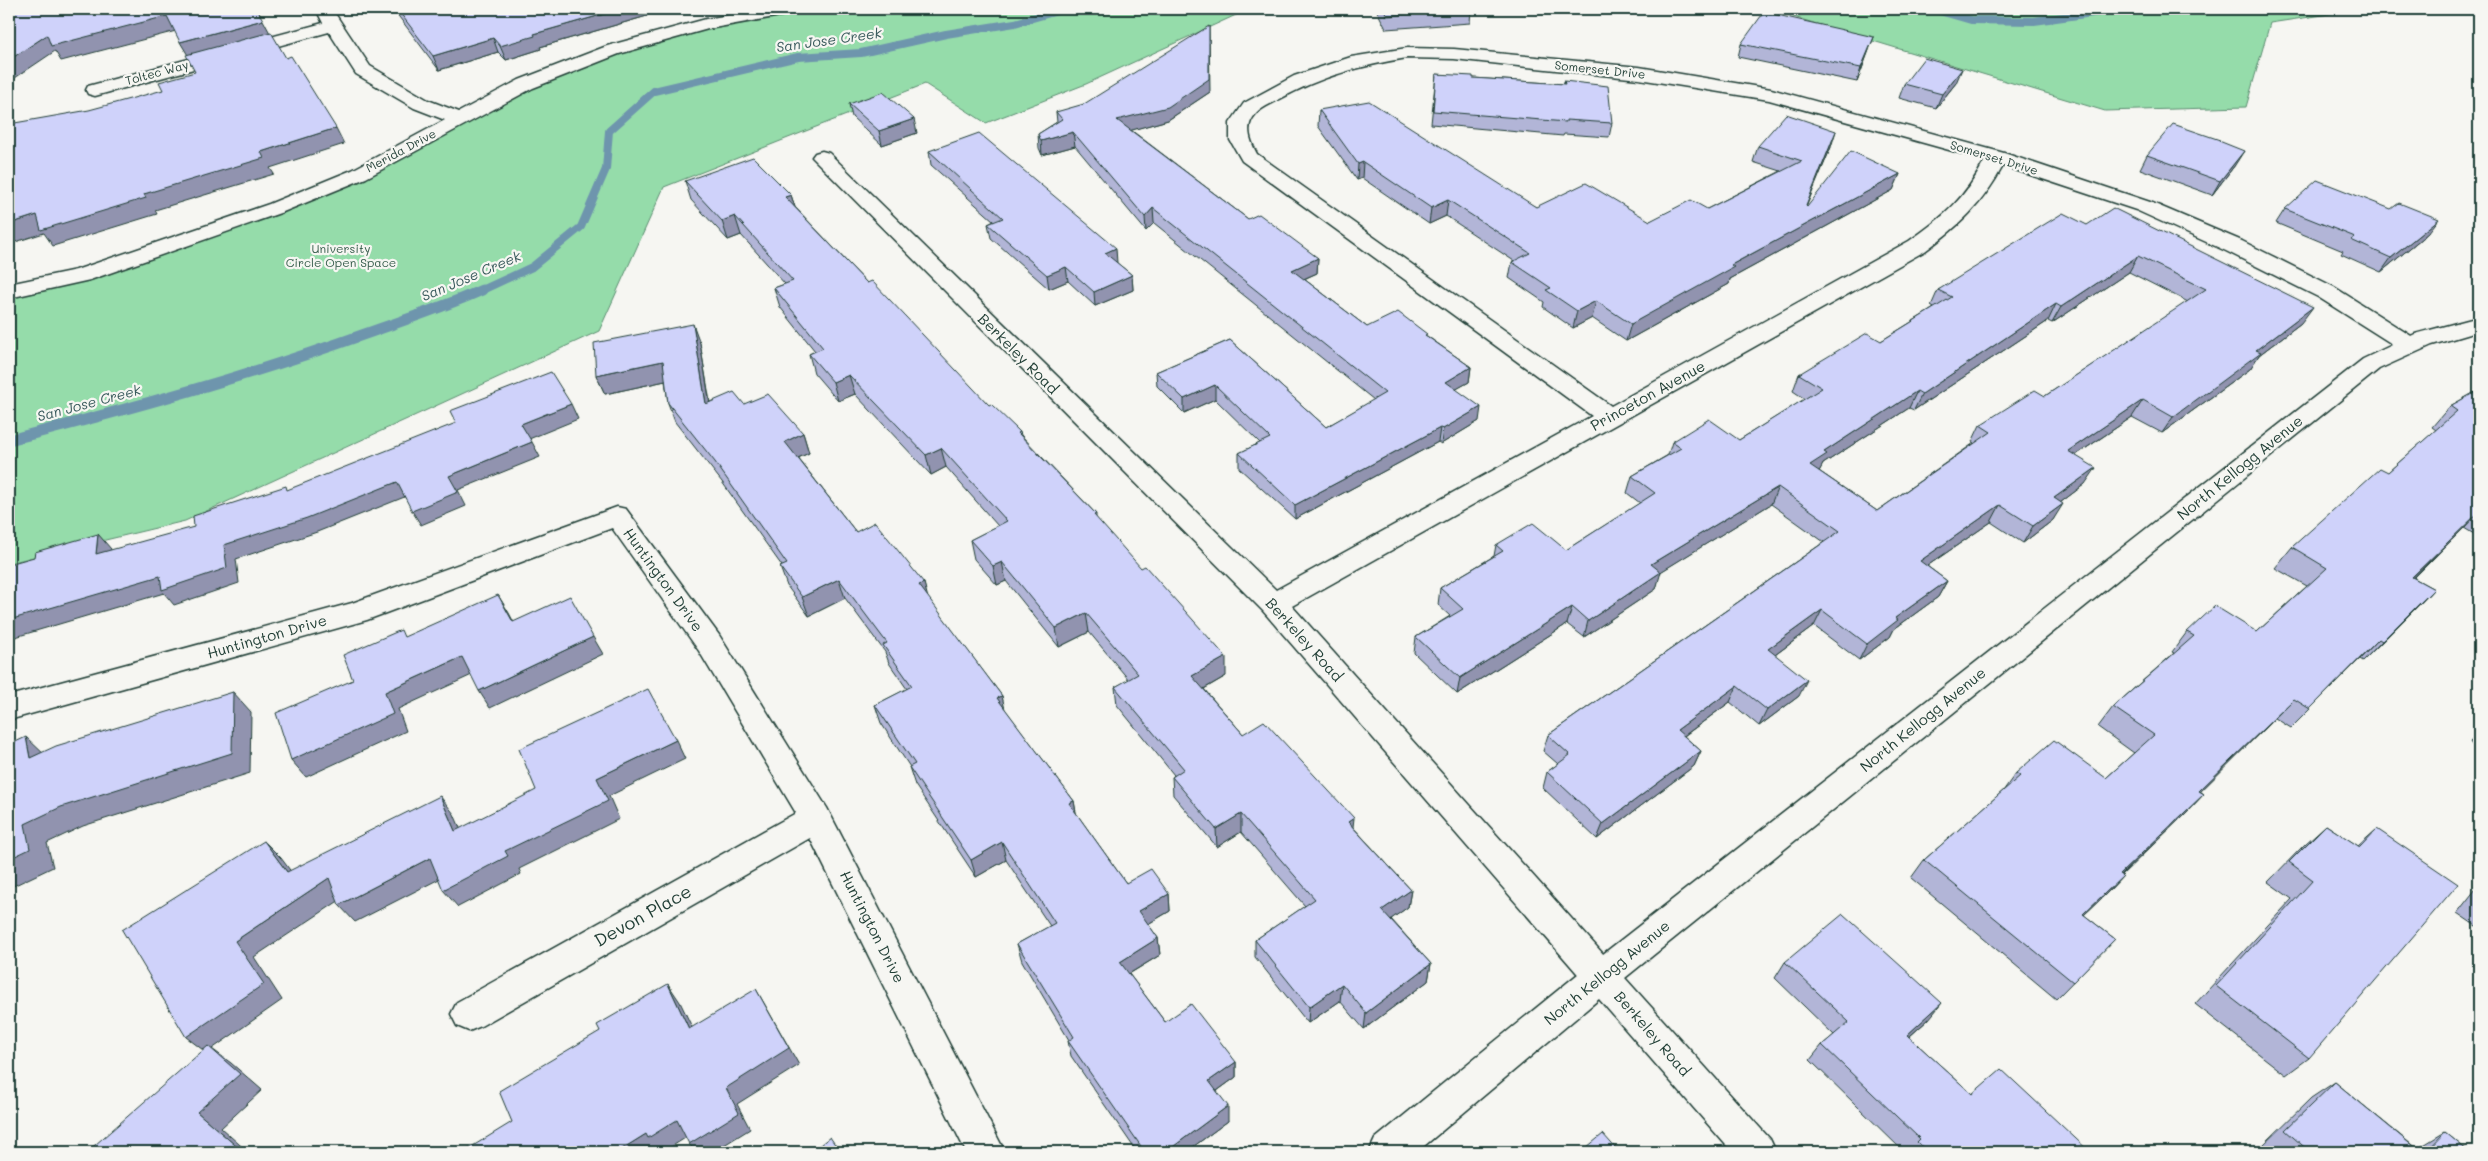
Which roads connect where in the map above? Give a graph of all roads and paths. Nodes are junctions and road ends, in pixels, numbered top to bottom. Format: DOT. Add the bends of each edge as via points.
graph roads {
  1 [pos="323,9"];
  2 [pos="690,9"];
  3 [pos="791,9"];
  4 [pos="706,24"];
  5 [pos="335,25"];
  6 [pos="95,90"];
  7 [pos="460,119"];
  8 [pos="822,157"];
  9 [pos="1997,157"];
  10 [pos="9,291"];
  11 [pos="2479,324"];
  12 [pos="2408,344"];
  13 [pos="1610,418"];
  14 [pos="1273,604"];
  15 [pos="9,708"];
  16 [pos="816,818"];
  17 [pos="1601,976"];
  18 [pos="469,1014"];
  19 [pos="986,1152"];
  20 [pos="1388,1152"];
  21 [pos="1757,1152"];
  1 -- 5 [label="street"];
  2 -- 4 [label="street"];
  3 -- 4 [label="street, Merida Drive"];
  4 -- 7 [label="street, Merida Drive" via="613,50 526,84"];
  5 -- 6 [label="street, Toltec Way"];
  5 -- 7 [label="street" via="363,70 421,104"];
  7 -- 10 [label="street, Merida Drive" via="359,174 276,208 82,275"];
  8 -- 14 [label="street, Berkeley Road"];
  9 -- 12 [label="street, Somerset Drive" via="2143,206 2234,246 2326,292"];
  9 -- 13 [label="street, Princeton Avenue" via="1982,186 1953,220 1917,246"];
  9 -- 13 [label="street, Somerset Drive" via="1771,95 1639,73 1454,54 1407,53 1357,61 1301,80 1251,107 1240,123 1240,140 1249,157"];
  11 -- 12 [label="street, North Kellogg Avenue"];
  12 -- 17 [label="street, North Kellogg Avenue" via="2371,364"];
  13 -- 14 [label="street, Princeton Avenue"];
  14 -- 17 [label="street, Berkeley Road"];
  15 -- 16 [label="street, Huntington Drive" via="357,612 617,516 709,643"];
  16 -- 18 [label="street, Devon Place"];
  16 -- 19 [label="street, Huntington Drive"];
  17 -- 20 [label="street, North Kellogg Avenue"];
  17 -- 21 [label="street, Berkeley Road"];
}
